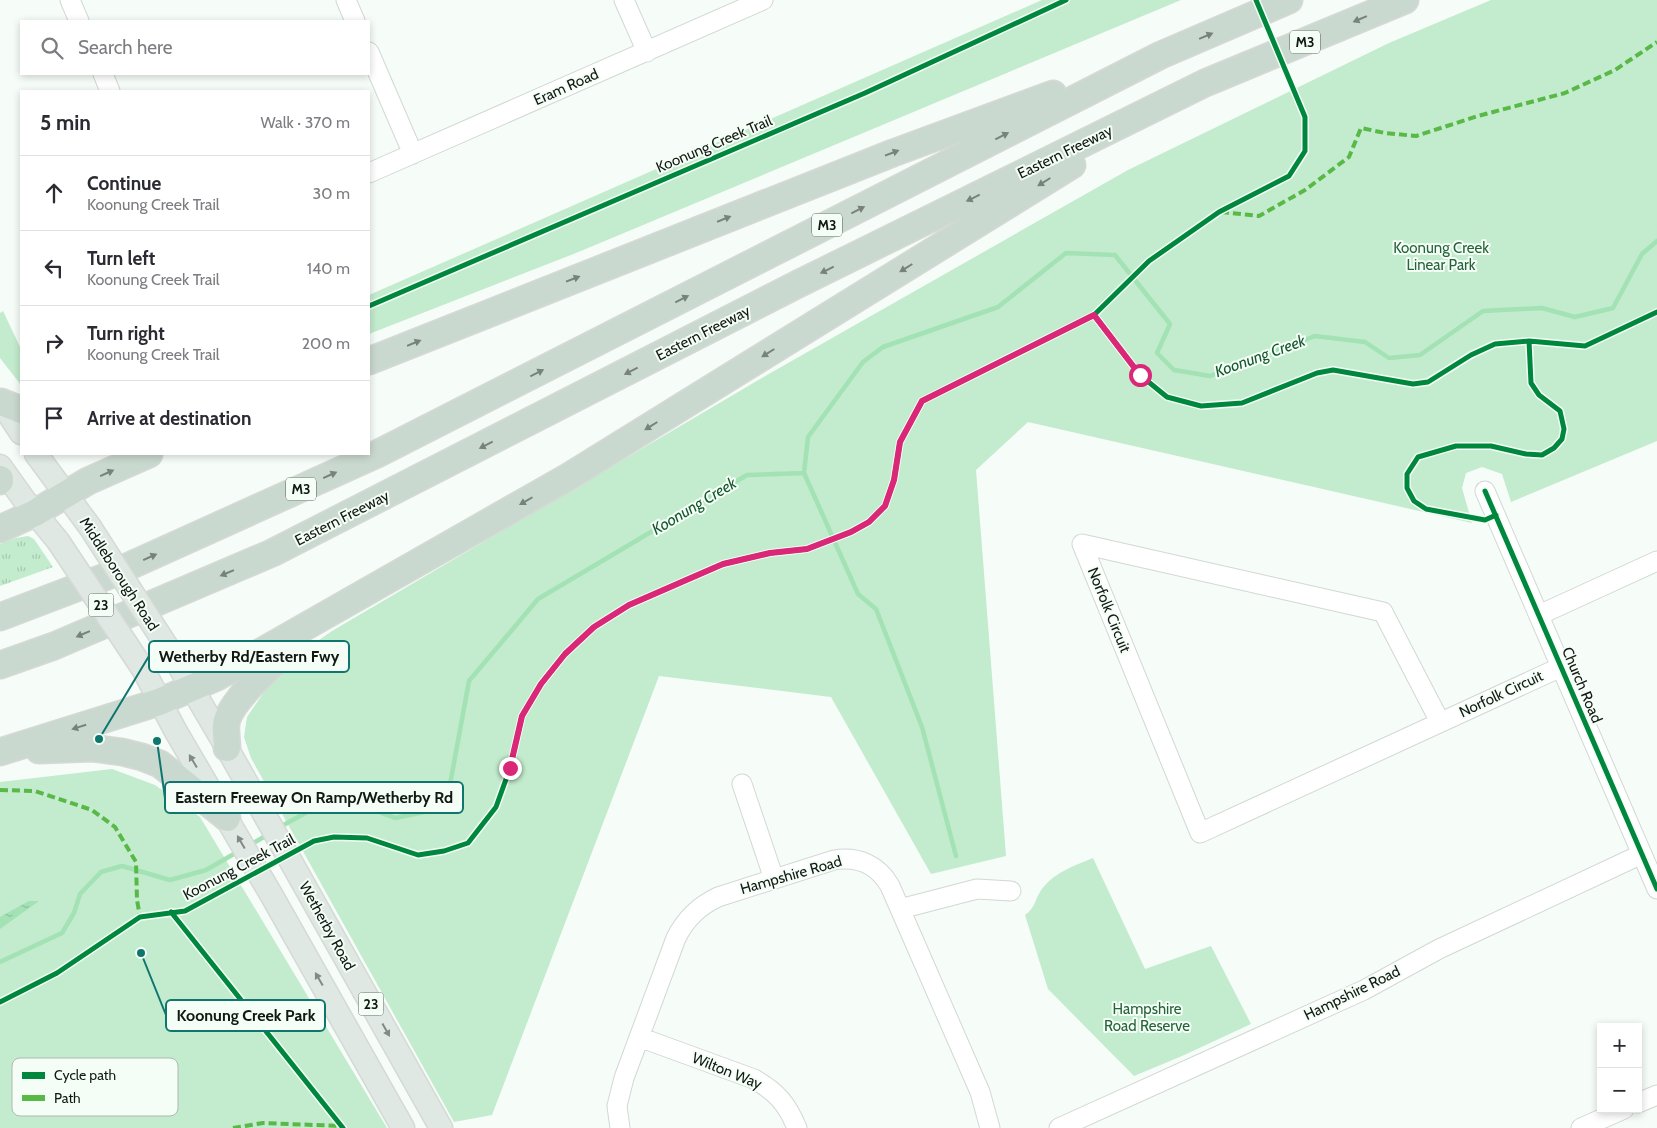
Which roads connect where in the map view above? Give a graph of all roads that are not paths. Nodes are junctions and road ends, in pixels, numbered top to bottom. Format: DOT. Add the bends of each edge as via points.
graph roads {
  1 [pos="70,0"];
  2 [pos="346,0"];
  3 [pos="624,0"];
  4 [pos="763,0"];
  5 [pos="1289,0"];
  6 [pos="1405,0"];
  7 [pos="80,20"];
  8 [pos="355,20"];
  9 [pos="647,52"];
  10 [pos="370,54"];
  11 [pos="1161,55"];
  12 [pos="102,75"];
  13 [pos="1205,83"];
  14 [pos="110,90"];
  15 [pos="413,154"];
  16 [pos="370,173"];
  17 [pos="370,361"];
  18 [pos="0,401"];
  19 [pos="20,410"];
  20 [pos="20,431"];
  21 [pos="37,455"];
  22 [pos="147,455"];
  23 [pos="0,466"];
  24 [pos="1485,491"];
  25 [pos="66,495"];
  26 [pos="35,512"];
  27 [pos="0,529"];
  28 [pos="1657,561"];
  29 [pos="365,593"];
  30 [pos="1539,615"];
  31 [pos="0,617"];
  32 [pos="0,665"];
  33 [pos="1561,667"];
  34 [pos="192,688"];
  35 [pos="159,702"];
  36 [pos="1440,722"];
  37 [pos="227,748"];
  38 [pos="0,752"];
  39 [pos="742,784"];
  40 [pos="257,802"];
  41 [pos="227,818"];
  42 [pos="1642,854"];
  43 [pos="774,879"];
  44 [pos="1657,889"];
  45 [pos="1011,891"];
  46 [pos="900,909"];
  47 [pos="639,1037"];
  48 [pos="980,1092"];
  49 [pos="1657,1095"];
  50 [pos="1642,1101"];
  51 [pos="1615,1113"];
  52 [pos="403,1128"];
  53 [pos="441,1128"];
  54 [pos="620,1128"];
  55 [pos="797,1128"];
  56 [pos="990,1128"];
  57 [pos="1002,1128"];
  58 [pos="1059,1128"];
  59 [pos="1581,1128"];
  1 -- 7 [label="street"];
  2 -- 8 [label="street"];
  3 -- 9 [label="street"];
  4 -- 9 [label="street, Eram Road"];
  11 -- 5 [label="highway, M3, one-way"];
  6 -- 13 [label="highway, Eastern Freeway / M3, one-way"];
  9 -- 15 [label="street, Eram Road"];
  10 -- 15 [label="street"];
  17 -- 11 [label="highway, one-way" via="893,153"];
  31 -- 11 [label="highway, M3, one-way" via="105,577 377,454"];
  12 -- 14 [label="street"];
  13 -- 29 [label="highway, one-way" via="568,477"];
  13 -- 32 [label="highway, Eastern Freeway / M3, one-way" via="798,284 272,553 54,646"];
  15 -- 16 [label="street, Eram Road"];
  18 -- 19 [label="highway"];
  18 -- 20 [label="main road"];
  21 -- 25 [label="main road, Middleborough Road / 23"];
  25 -- 22 [label="highway, one-way" via="88,481"];
  23 -- 26 [label="main road, 23"];
  24 -- 30 [label="street, Church Road"];
  25 -- 26 [label="highway"];
  25 -- 34 [label="main road, Middleborough Road / 23, bridge" via="90,527"];
  26 -- 27 [label="highway"];
  26 -- 35 [label="main road, 23, bridge" via="58,540 142,669"];
  28 -- 30 [label="street"];
  29 -- 34 [label="highway" via="218,677"];
  29 -- 37 [label="highway" via="266,670 234,707 226,723"];
  30 -- 33 [label="street, Church Road"];
  33 -- 36 [label="street, Norfolk Circuit"];
  33 -- 42 [label="street, Church Road"];
  34 -- 35 [label="highway"];
  34 -- 37 [label="main road, Middleborough Road / 23"];
  35 -- 38 [label="highway, one-way"];
  41 -- 35 [label="main road, 23, one-way"];
  36 -- 36 [label="street, Norfolk Circuit" via="1200,833 1082,544 1383,612"];
  37 -- 40 [label="main road, Middleborough Road / 23"];
  38 -- 41 [label="highway" via="92,748 142,756 160,764"];
  39 -- 43 [label="street"];
  40 -- 53 [label="main road, Wetherby Road / 23, one-way"];
  52 -- 41 [label="main road, 23, one-way"];
  42 -- 44 [label="street, Church Road"];
  42 -- 58 [label="street, Hampshire Road" via="1439,949 1364,990"];
  43 -- 46 [label="street, Hampshire Road" via="834,860 856,859 882,874"];
  43 -- 47 [label="street, Hampshire Road" via="718,897 687,920 676,938"];
  45 -- 46 [label="street" via="978,889"];
  46 -- 48 [label="street, Hampshire Road"];
  47 -- 54 [label="street, Hampshire Road" via="620,1093 617,1111"];
  47 -- 55 [label="street, Wilton Way" via="768,1087 784,1103"];
  48 -- 56 [label="street, Hampshire Road"];
  48 -- 57 [label="street, Hampshire Road"];
  49 -- 50 [label="street"];
  51 -- 59 [label="street"];
}
